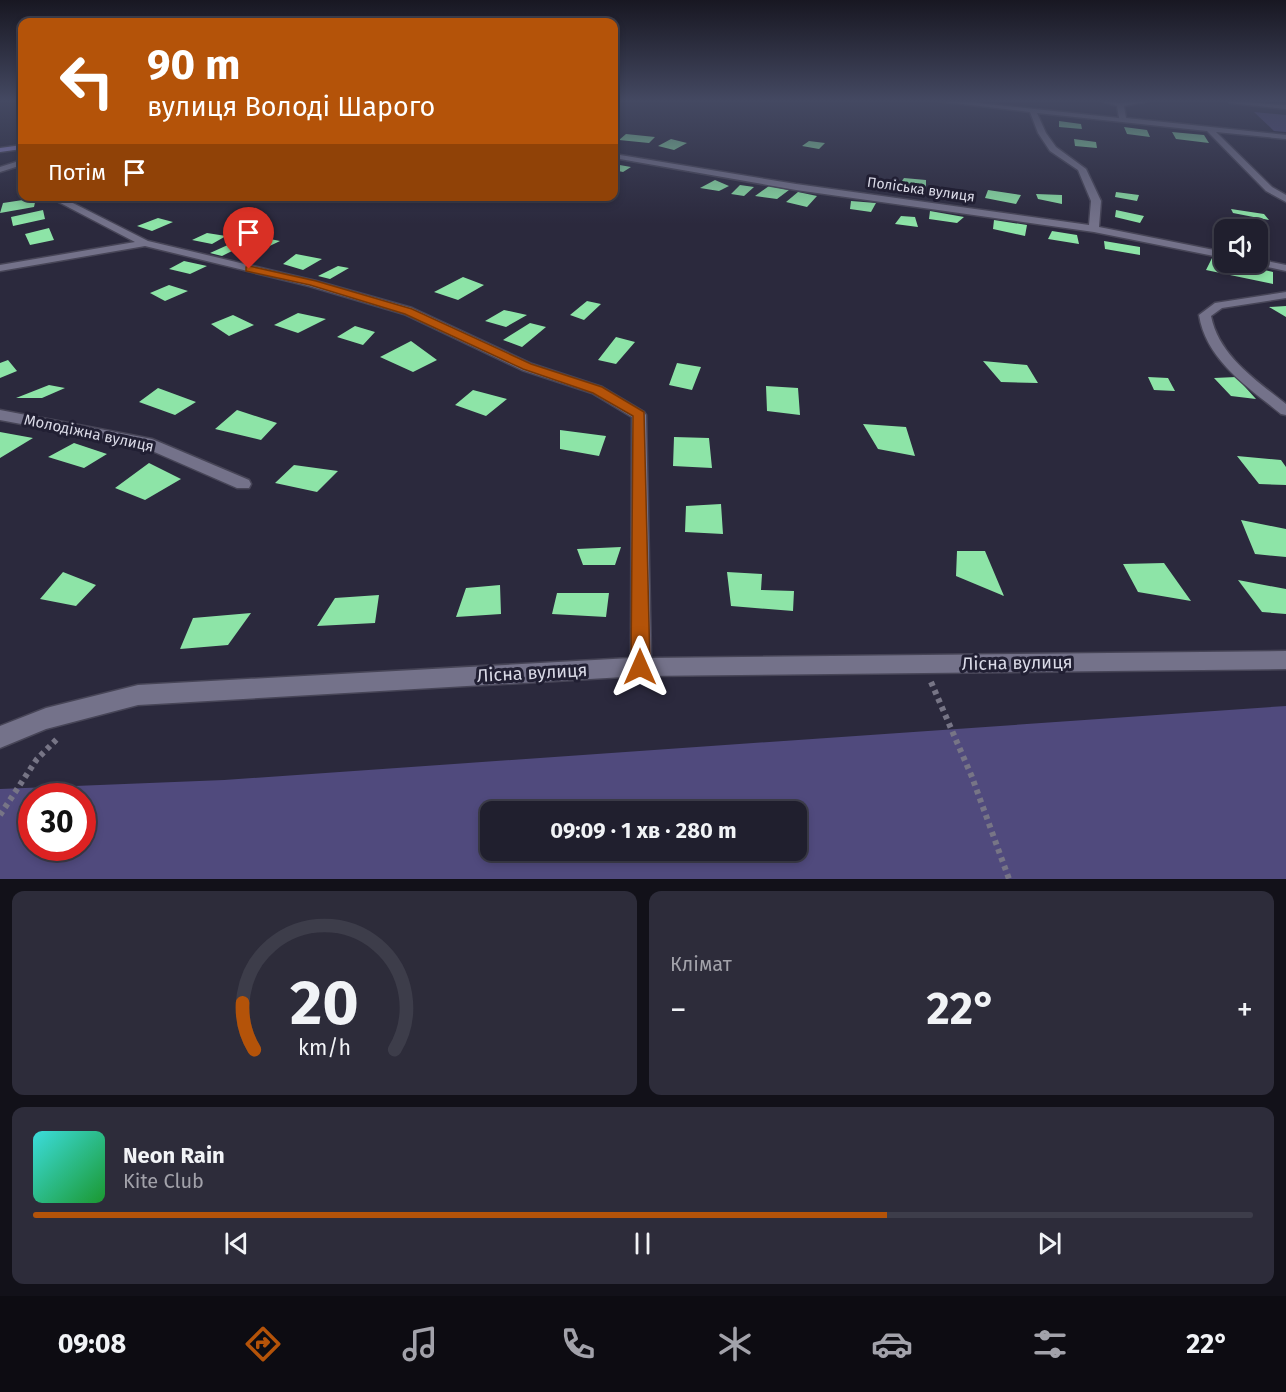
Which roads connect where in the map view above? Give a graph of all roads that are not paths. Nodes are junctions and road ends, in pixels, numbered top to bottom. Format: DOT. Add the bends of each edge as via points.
graph roads {
  1 [pos="1048,142"];
  2 [pos="1222,142"];
  3 [pos="18,148"];
  4 [pos="0,150"];
  5 [pos="618,157"];
  6 [pos="18,163"];
  7 [pos="0,170"];
  8 [pos="1286,199"];
  9 [pos="61,201"];
  10 [pos="1094,229"];
  11 [pos="145,243"];
  12 [pos="1214,253"];
  13 [pos="1268,264"];
  14 [pos="0,268"];
  15 [pos="1286,268"];
  16 [pos="1286,295"];
  17 [pos="1286,411"];
  18 [pos="0,415"];
  19 [pos="243,484"];
  20 [pos="1286,660"];
  21 [pos="640,667"];
  22 [pos="0,737"];
  1 -- 10 [label="street" via="1082,169 1096,201"];
  2 -- 8 [label="street" via="1269,189"];
  3 -- 4 [label="main road"];
  5 -- 10 [label="street, Поліська вулиця" via="796,187"];
  6 -- 7 [label="street"];
  9 -- 11 [label="street"];
  10 -- 12 [label="street, Поліська вулиця"];
  11 -- 14 [label="street"];
  11 -- 21 [label="street" via="312,283 408,311 527,367 597,390 639,415"];
  13 -- 15 [label="street"];
  16 -- 17 [label="street" via="1219,305 1205,315 1205,328 1238,370"];
  18 -- 19 [label="street, Молодіжна вулиця" via="147,442"];
  20 -- 21 [label="street, Лісна вулиця"];
  21 -- 22 [label="street, Лісна вулиця" via="138,696 46,719"];
}
